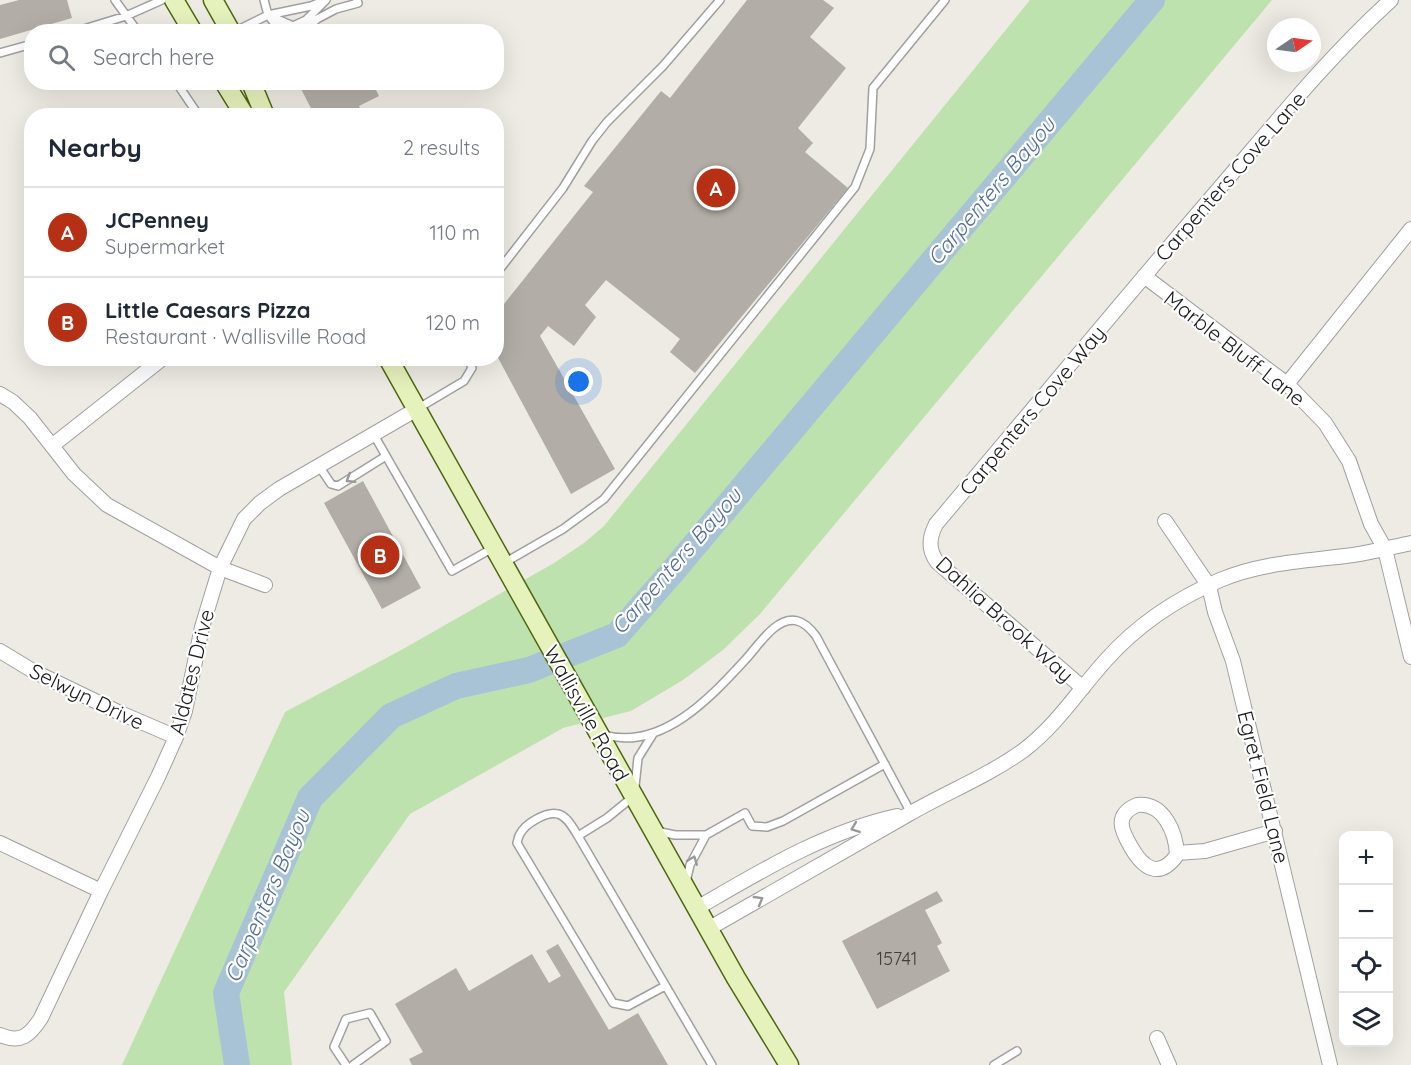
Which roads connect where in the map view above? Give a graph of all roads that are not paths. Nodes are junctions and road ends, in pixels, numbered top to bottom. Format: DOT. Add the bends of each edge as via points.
graph roads {
  1 [pos="115,0"];
  2 [pos="162,0"];
  3 [pos="174,0"];
  4 [pos="213,0"];
  5 [pos="264,0"];
  6 [pos="325,0"];
  7 [pos="357,0"];
  8 [pos="720,0"];
  9 [pos="945,0"];
  10 [pos="1391,0"];
  11 [pos="126,15"];
  12 [pos="268,15"];
  13 [pos="98,24"];
  14 [pos="132,24"];
  15 [pos="188,24"];
  16 [pos="227,24"];
  17 [pos="249,24"];
  18 [pos="275,24"];
  19 [pos="288,24"];
  20 [pos="297,24"];
  21 [pos="311,24"];
  22 [pos="24,46"];
  23 [pos="0,53"];
  24 [pos="181,90"];
  25 [pos="229,90"];
  26 [pos="254,90"];
  27 [pos="194,108"];
  28 [pos="240,108"];
  29 [pos="262,108"];
  30 [pos="1411,230"];
  31 [pos="504,264"];
  32 [pos="1144,276"];
  33 [pos="153,366"];
  34 [pos="393,366"];
  35 [pos="471,366"];
  36 [pos="1287,384"];
  37 [pos="0,394"];
  38 [pos="417,409"];
  39 [pos="374,435"];
  40 [pos="53,445"];
  41 [pos="386,456"];
  42 [pos="319,466"];
  43 [pos="1165,521"];
  44 [pos="1411,543"];
  45 [pos="494,547"];
  46 [pos="930,549"];
  47 [pos="1385,549"];
  48 [pos="503,564"];
  49 [pos="220,568"];
  50 [pos="265,585"];
  51 [pos="1209,586"];
  52 [pos="0,651"];
  53 [pos="1411,657"];
  54 [pos="1083,688"];
  55 [pos="599,734"];
  56 [pos="653,734"];
  57 [pos="176,737"];
  58 [pos="885,764"];
  59 [pos="634,796"];
  60 [pos="911,813"];
  61 [pos="654,831"];
  62 [pos="1275,831"];
  63 [pos="706,835"];
  64 [pos="578,836"];
  65 [pos="0,843"];
  66 [pos="1177,853"];
  67 [pos="685,887"];
  68 [pos="101,891"];
  69 [pos="697,908"];
  70 [pos="708,929"];
  71 [pos="665,986"];
  72 [pos="0,1035"];
  73 [pos="1157,1038"];
  74 [pos="1017,1051"];
  75 [pos="346,1065"];
  76 [pos="353,1065"];
  77 [pos="712,1065"];
  78 [pos="789,1065"];
  79 [pos="994,1065"];
  80 [pos="1169,1065"];
  81 [pos="1330,1065"];
  1 -- 11 [label="lane"];
  2 -- 11 [label="lane"];
  3 -- 15 [label="main road"];
  4 -- 16 [label="main road"];
  5 -- 12 [label="lane"];
  6 -- 12 [label="lane"];
  6 -- 20 [label="lane"];
  7 -- 21 [label="lane" via="358,3 336,9"];
  8 -- 31 [label="lane" via="663,66 607,122 563,188"];
  9 -- 48 [label="lane" via="873,88 870,149 855,187 604,499 563,529"];
  10 -- 32 [label="street, Carpenters Cove Lane" via="1321,70"];
  11 -- 13 [label="lane"];
  11 -- 14 [label="lane"];
  12 -- 17 [label="lane"];
  12 -- 18 [label="lane"];
  12 -- 19 [label="lane"];
  22 -- 23 [label="lane"];
  24 -- 27 [label="lane"];
  25 -- 28 [label="main road"];
  26 -- 29 [label="main road"];
  30 -- 36 [label="street"];
  32 -- 36 [label="street, Marble Bluff Lane"];
  32 -- 46 [label="street, Carpenters Cove Way" via="936,524"];
  33 -- 40 [label="street"];
  34 -- 38 [label="main road, Wallisville Road"];
  35 -- 38 [label="lane" via="464,381"];
  36 -- 47 [label="street, Marble Bluff Lane" via="1325,423 1349,461 1371,524"];
  37 -- 40 [label="street" via="30,417"];
  38 -- 39 [label="street, Aldates Drive"];
  38 -- 45 [label="main road, Wallisville Road"];
  39 -- 41 [label="lane"];
  39 -- 42 [label="street, Aldates Drive"];
  40 -- 49 [label="street" via="74,474 107,505"];
  41 -- 42 [label="lane, one-way" via="338,486 331,484"];
  41 -- 45 [label="lane" via="452,571"];
  42 -- 49 [label="street, Aldates Drive" via="279,489 244,519"];
  43 -- 51 [label="street, Egret Field Lane"];
  44 -- 47 [label="street"];
  45 -- 48 [label="main road, Wallisville Road"];
  46 -- 54 [label="street, Dahlia Brook Way" via="937,562"];
  47 -- 51 [label="street" via="1265,567"];
  47 -- 53 [label="street, Marble Bluff Lane"];
  48 -- 55 [label="main road, Wallisville Road"];
  49 -- 50 [label="street"];
  49 -- 57 [label="street, Aldates Drive"];
  51 -- 54 [label="street" via="1169,606 1140,628"];
  51 -- 62 [label="street, Egret Field Lane" via="1233,661"];
  52 -- 57 [label="street, Selwyn Drive" via="86,697"];
  54 -- 60 [label="street" via="1048,730 1023,751"];
  55 -- 56 [label="lane" via="635,738"];
  55 -- 59 [label="main road, Wallisville Road"];
  56 -- 58 [label="lane" via="698,708 774,628 799,621 816,636"];
  56 -- 59 [label="lane" via="638,758"];
  57 -- 68 [label="street, Aldates Drive"];
  58 -- 60 [label="lane"];
  58 -- 63 [label="lane" via="794,816 767,827 752,826 745,813"];
  59 -- 61 [label="main road, Wallisville Road"];
  59 -- 64 [label="lane"];
  60 -- 69 [label="street, one-way" via="874,821 800,850"];
  70 -- 60 [label="street, one-way"];
  61 -- 63 [label="lane"];
  61 -- 67 [label="main road, Wallisville Road"];
  62 -- 66 [label="street" via="1205,851"];
  62 -- 81 [label="street, Egret Field Lane"];
  67 -- 63 [label="lane, one-way" via="690,865"];
  64 -- 71 [label="lane"];
  64 -- 71 [label="lane" via="559,814 548,814 520,832 517,843 613,1003 628,1006"];
  65 -- 68 [label="street"];
  66 -- 66 [label="street" via="1173,861 1162,867 1145,866 1122,830 1125,813 1137,806 1156,808 1174,835"];
  67 -- 69 [label="main road, Wallisville Road"];
  68 -- 72 [label="street, Aldates Drive" via="33,1030 24,1037 10,1039"];
  69 -- 70 [label="main road, Wallisville Road"];
  70 -- 78 [label="main road, Wallisville Road"];
  71 -- 77 [label="lane"];
  73 -- 80 [label="street"];
  74 -- 79 [label="lane"];
  75 -- 76 [label="lane" via="334,1047 346,1019 370,1012 386,1041"];
}
